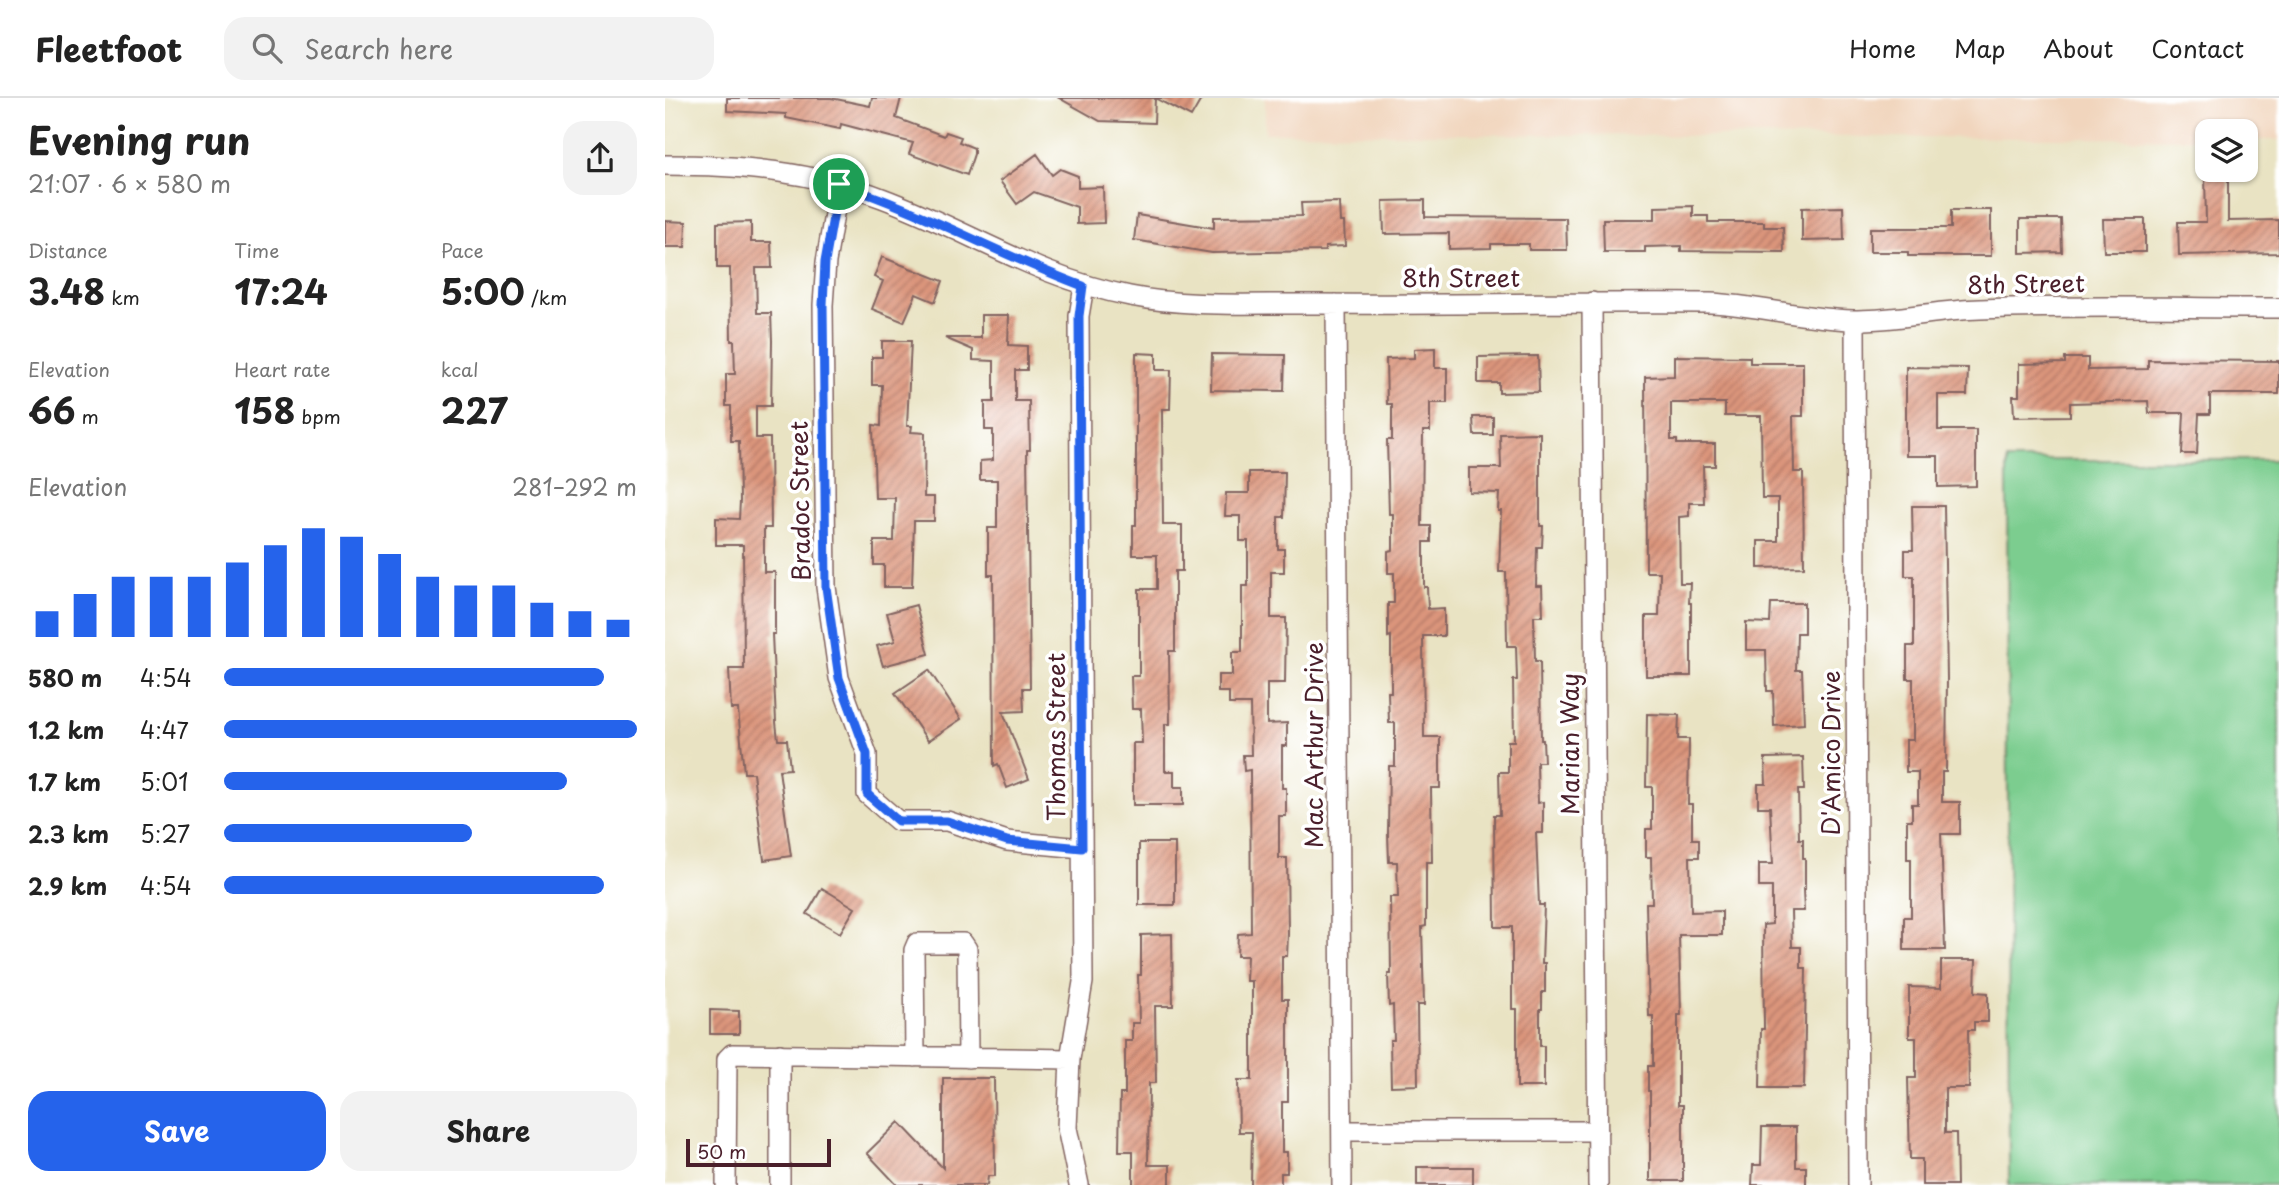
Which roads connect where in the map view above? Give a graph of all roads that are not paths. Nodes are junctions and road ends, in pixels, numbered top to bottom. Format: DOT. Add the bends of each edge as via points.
graph roads {
  1 [pos="665,165"];
  2 [pos="839,184"];
  3 [pos="1083,286"];
  4 [pos="1592,302"];
  5 [pos="1336,304"];
  6 [pos="2279,308"];
  7 [pos="1855,320"];
  8 [pos="1082,848"];
  9 [pos="780,1054"];
  10 [pos="915,1057"];
  11 [pos="968,1058"];
  12 [pos="1070,1059"];
  13 [pos="1598,1130"];
  14 [pos="1342,1131"];
  15 [pos="726,1185"];
  16 [pos="780,1185"];
  17 [pos="1079,1185"];
  18 [pos="1342,1185"];
  19 [pos="1598,1185"];
  20 [pos="1858,1185"];
  1 -- 2 [label="street, 8th Street" via="751,168"];
  2 -- 3 [label="street, 8th Street" via="882,198"];
  2 -- 8 [label="street, Bradoc Street" via="825,262 823,305 826,587 839,678 867,754 867,794 898,821 947,821 1007,841"];
  3 -- 5 [label="street, 8th Street" via="1185,303"];
  3 -- 8 [label="street, Thomas Street" via="1079,316"];
  4 -- 5 [label="street, 8th Street"];
  4 -- 7 [label="street, 8th Street" via="1740,305"];
  4 -- 13 [label="street, Marian Way"];
  5 -- 14 [label="street, Mac Arthur Drive"];
  6 -- 7 [label="street, 8th Street" via="1996,308"];
  7 -- 20 [label="street, D'Amico Drive"];
  8 -- 12 [label="street, Thomas Street" via="1083,982"];
  9 -- 10 [label="street"];
  9 -- 15 [label="street" via="732,1054 727,1059"];
  9 -- 16 [label="street"];
  10 -- 11 [label="street"];
  10 -- 11 [label="street" via="916,943 963,943 967,949"];
  11 -- 12 [label="street"];
  12 -- 17 [label="street, Thomas Street" via="1066,1128"];
  13 -- 14 [label="street"];
  13 -- 19 [label="street, Marian Way"];
  14 -- 18 [label="street, Mac Arthur Drive"];
}
